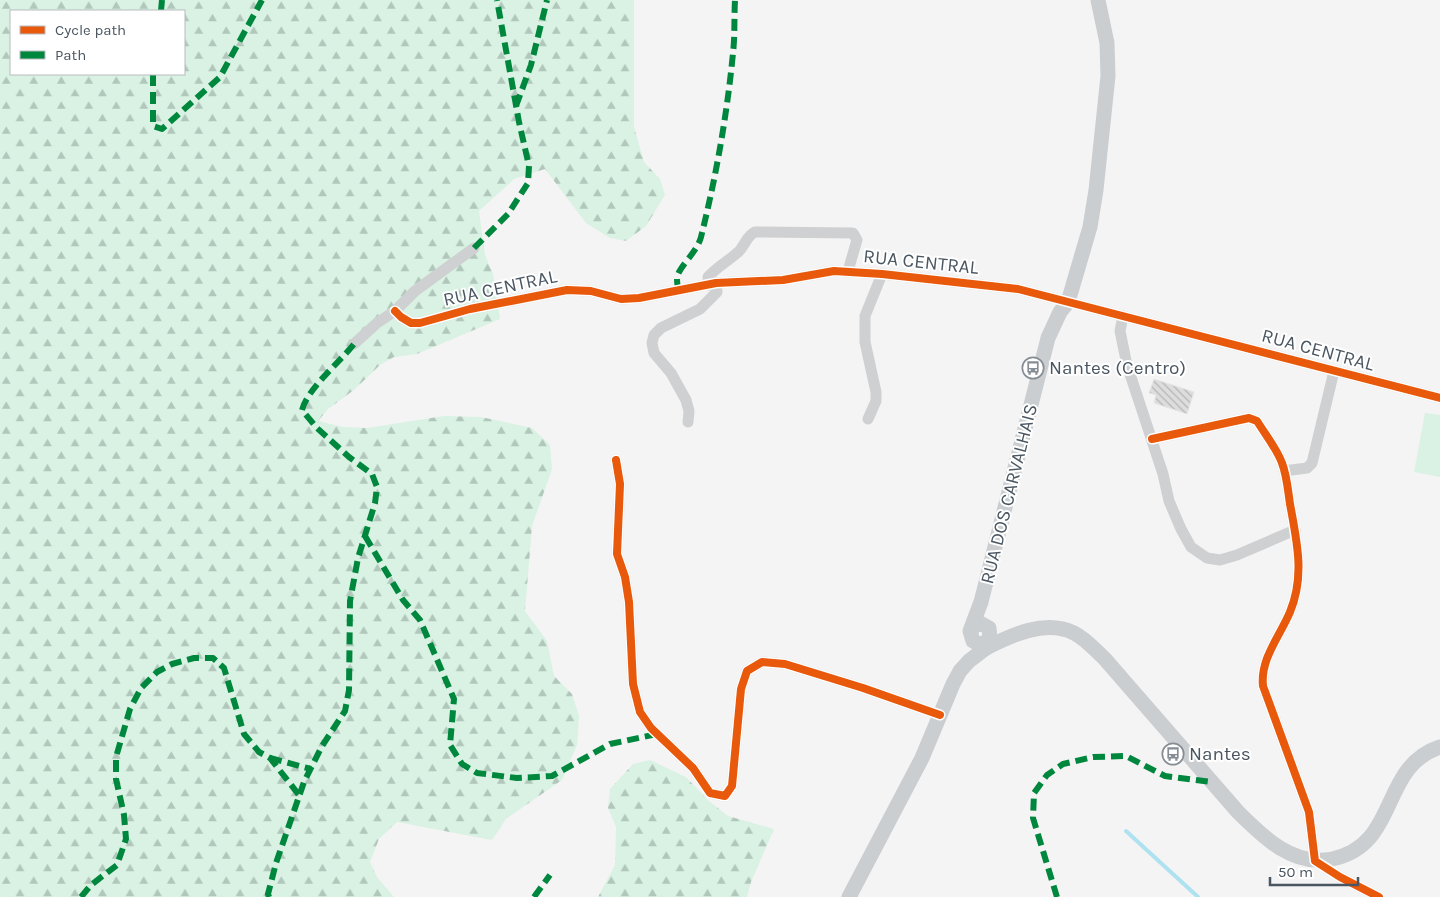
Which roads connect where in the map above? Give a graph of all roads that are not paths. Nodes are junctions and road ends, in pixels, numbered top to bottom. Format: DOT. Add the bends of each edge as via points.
graph roads {
  1 [pos="1098,0"];
  2 [pos="474,248"];
  3 [pos="848,271"];
  4 [pos="882,274"];
  5 [pos="712,284"];
  6 [pos="1068,302"];
  7 [pos="395,311"];
  8 [pos="1123,316"];
  9 [pos="354,344"];
  10 [pos="1334,371"];
  11 [pos="1440,398"];
  12 [pos="868,419"];
  13 [pos="688,422"];
  14 [pos="1152,439"];
  15 [pos="616,460"];
  16 [pos="1284,471"];
  17 [pos="1295,530"];
  18 [pos="985,636"];
  19 [pos="940,715"];
  20 [pos="1440,747"];
  21 [pos="1315,861"];
  22 [pos="850,897"];
  23 [pos="1379,897"];
  1 -- 6 [label="main road, RUA DOS CARVALHAIS" via="1107,43 1108,76 1090,227"];
  2 -- 7 [label="street, RUA CENTRAL" via="415,291"];
  3 -- 4 [label="street, RUA CENTRAL"];
  3 -- 5 [label="street, RUA CENTRAL" via="783,280"];
  3 -- 5 [label="street" via="857,240 853,234 755,232 749,235 737,253 708,277"];
  4 -- 6 [label="street, RUA CENTRAL" via="1018,289"];
  4 -- 12 [label="street" via="865,316 865,342 876,392 876,401"];
  5 -- 7 [label="street, RUA CENTRAL" via="630,298 567,290 470,309 420,323 410,323"];
  5 -- 13 [label="street" via="716,292 700,309 661,328 652,343 654,353 671,373 686,400"];
  6 -- 8 [label="street, RUA CENTRAL"];
  6 -- 18 [label="main road, RUA DOS CARVALHAIS" via="1048,338 981,602"];
  7 -- 9 [label="street, RUA CENTRAL"];
  8 -- 10 [label="street, RUA CENTRAL"];
  8 -- 14 [label="street" via="1120,331 1127,365"];
  10 -- 11 [label="street, RUA CENTRAL"];
  10 -- 16 [label="street" via="1312,463 1307,468"];
  14 -- 16 [label="street" via="1254,419 1282,462"];
  14 -- 17 [label="street" via="1172,508 1191,547 1200,554 1220,560"];
  15 -- 19 [label="street" via="620,484 617,554 629,602 633,684 640,712 651,728 693,768 710,793 725,796 732,786 741,689 748,671 762,662 794,667"];
  16 -- 17 [label="street"];
  17 -- 21 [label="street" via="1299,553 1297,593 1290,614 1263,666 1262,676 1308,812"];
  18 -- 19 [label="main road" via="960,671"];
  18 -- 21 [label="main road" via="1042,627 1060,628 1087,642 1262,836 1278,848"];
  19 -- 22 [label="main road" via="922,758"];
  20 -- 21 [label="main road" via="1428,751 1412,764 1368,841 1342,857"];
  21 -- 23 [label="street"];
}
